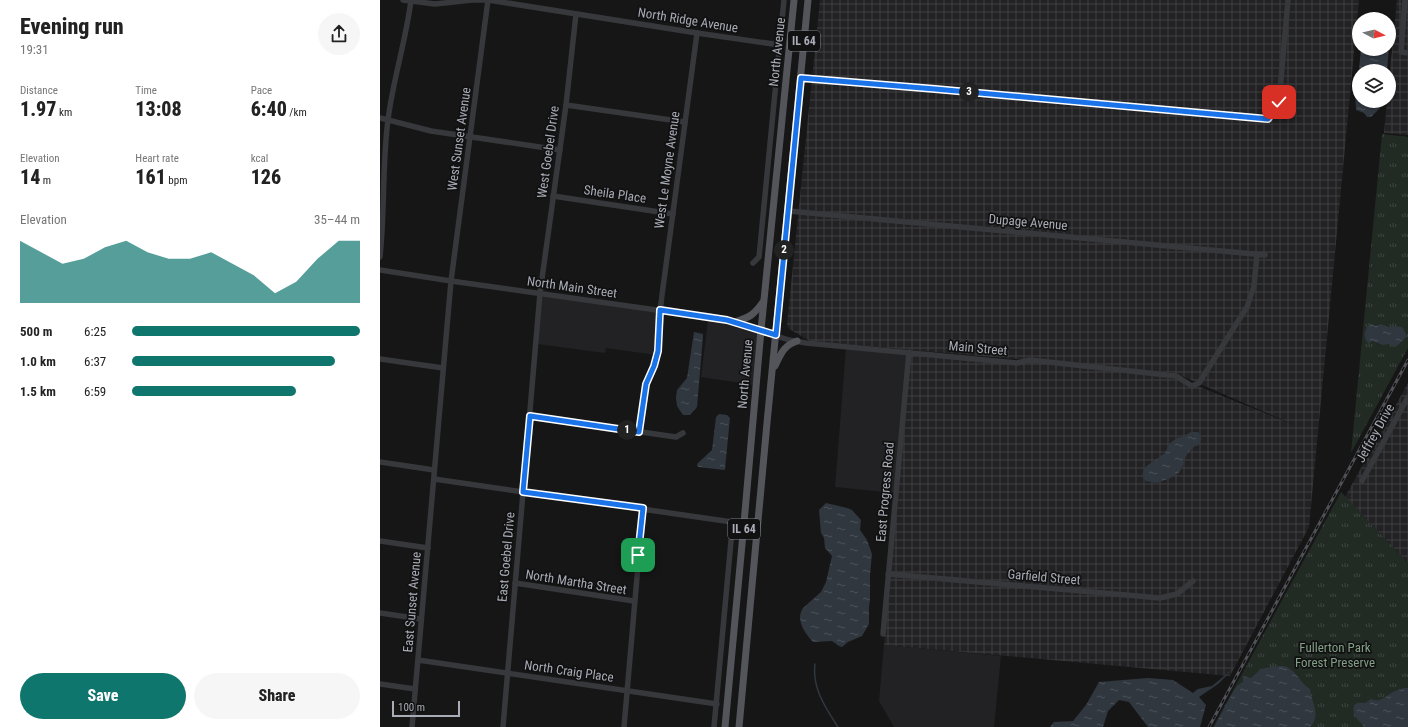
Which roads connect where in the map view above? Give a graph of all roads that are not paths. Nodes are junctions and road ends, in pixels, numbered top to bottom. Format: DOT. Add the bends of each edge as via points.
graph roads {
  1 [pos="403,0"];
  2 [pos="488,0"];
  3 [pos="784,0"];
  4 [pos="794,0"];
  5 [pos="808,0"];
  6 [pos="1288,0"];
  7 [pos="1405,0"];
  8 [pos="410,1"];
  9 [pos="576,14"];
  10 [pos="697,33"];
  11 [pos="780,45"];
  12 [pos="1408,53"];
  13 [pos="801,78"];
  14 [pos="566,105"];
  15 [pos="380,118"];
  16 [pos="388,120"];
  17 [pos="685,122"];
  18 [pos="470,136"];
  19 [pos="560,150"];
  20 [pos="553,196"];
  21 [pos="788,211"];
  22 [pos="673,214"];
  23 [pos="1257,254"];
  24 [pos="1265,255"];
  25 [pos="380,257"];
  26 [pos="753,263"];
  27 [pos="380,270"];
  28 [pos="451,281"];
  29 [pos="540,293"];
  30 [pos="764,302"];
  31 [pos="660,310"];
  32 [pos="734,322"];
  33 [pos="761,330"];
  34 [pos="776,335"];
  35 [pos="797,341"];
  36 [pos="910,352"];
  37 [pos="380,359"];
  38 [pos="444,368"];
  39 [pos="773,370"];
  40 [pos="1408,397"];
  41 [pos="530,416"];
  42 [pos="639,432"];
  43 [pos="683,433"];
  44 [pos="380,462"];
  45 [pos="434,470"];
  46 [pos="434,479"];
  47 [pos="1362,480"];
  48 [pos="523,492"];
  49 [pos="643,508"];
  50 [pos="380,541"];
  51 [pos="428,548"];
  52 [pos="888,574"];
  53 [pos="1193,581"];
  54 [pos="515,584"];
  55 [pos="634,601"];
  56 [pos="380,613"];
  57 [pos="421,619"];
  58 [pos="883,634"];
  59 [pos="418,660"];
  60 [pos="508,673"];
  61 [pos="380,684"];
  62 [pos="415,689"];
  63 [pos="627,690"];
  64 [pos="716,704"];
  65 [pos="412,727"];
  66 [pos="503,727"];
  67 [pos="624,727"];
  68 [pos="714,727"];
  69 [pos="725,727"];
  70 [pos="739,727"];
  1 -- 8 [label="street, North Ridge Avenue"];
  2 -- 8 [label="street, North Ridge Avenue" via="435,4"];
  2 -- 9 [label="street, North Ridge Avenue"];
  2 -- 18 [label="street, West Sunset Avenue"];
  3 -- 11 [label="street, North Avenue"];
  4 -- 30 [label="main road, North Avenue / IL 64"];
  5 -- 13 [label="main road, North Avenue / IL 64"];
  6 -- 13 [label="street" via="1279,102 1268,119"];
  7 -- 12 [label="street" via="1401,52"];
  8 -- 16 [label="street"];
  9 -- 10 [label="street, North Ridge Avenue"];
  9 -- 14 [label="street, West Goebel Drive"];
  10 -- 11 [label="street, North Ridge Avenue"];
  10 -- 17 [label="street, West Le Moyne Avenue"];
  11 -- 26 [label="street, North Avenue" via="759,256"];
  13 -- 21 [label="main road, North Avenue / IL 64"];
  14 -- 17 [label="street"];
  14 -- 19 [label="street, West Goebel Drive"];
  15 -- 16 [label="street"];
  16 -- 18 [label="street" via="431,131"];
  16 -- 25 [label="street"];
  17 -- 22 [label="street, West Le Moyne Avenue"];
  18 -- 19 [label="street"];
  18 -- 28 [label="street, West Sunset Avenue"];
  19 -- 20 [label="street, West Goebel Drive"];
  20 -- 22 [label="street, Sheila Place"];
  20 -- 29 [label="street, West Goebel Drive"];
  21 -- 23 [label="street, Dupage Avenue"];
  21 -- 34 [label="main road, North Avenue / IL 64"];
  22 -- 31 [label="street, West Le Moyne Avenue"];
  23 -- 24 [label="street, Dupage Avenue"];
  23 -- 36 [label="street, Main Street" via="1254,286 1247,307 1200,383 1192,386 1176,376 1160,374 1030,360 1017,363"];
  27 -- 28 [label="street, North Main Street"];
  28 -- 29 [label="street, North Main Street"];
  28 -- 38 [label="street"];
  29 -- 31 [label="street, North Main Street"];
  29 -- 41 [label="street, East Goebel Drive"];
  30 -- 32 [label="main road" via="755,314"];
  30 -- 33 [label="main road, North Avenue / IL 64"];
  31 -- 32 [label="street, North Main Street"];
  31 -- 42 [label="street, West Le Moyne Avenue" via="658,351 646,384"];
  32 -- 33 [label="street, North Main Street"];
  33 -- 34 [label="street, Main Street"];
  33 -- 69 [label="main road, North Avenue / IL 64"];
  34 -- 35 [label="street, Main Street"];
  34 -- 39 [label="main road, North Avenue / IL 64"];
  35 -- 36 [label="street, Main Street"];
  35 -- 39 [label="main road" via="785,347"];
  36 -- 52 [label="street, East Progress Road"];
  37 -- 38 [label="street"];
  38 -- 45 [label="street"];
  39 -- 70 [label="main road, North Avenue / IL 64"];
  40 -- 47 [label="street, Jeffrey Drive"];
  41 -- 42 [label="street"];
  41 -- 48 [label="street, East Goebel Drive"];
  42 -- 43 [label="street" via="676,437"];
  44 -- 45 [label="street"];
  45 -- 46 [label="street, East Sunset Avenue"];
  46 -- 48 [label="street"];
  46 -- 51 [label="street, East Sunset Avenue"];
  48 -- 49 [label="street"];
  48 -- 54 [label="street, East Goebel Drive"];
  49 -- 55 [label="street"];
  49 -- 64 [label="street" via="732,522"];
  50 -- 51 [label="street"];
  51 -- 57 [label="street, East Sunset Avenue"];
  52 -- 53 [label="street, Garfield Street" via="1160,598 1177,594"];
  52 -- 58 [label="street, East Progress Road"];
  54 -- 55 [label="street, North Martha Street"];
  54 -- 60 [label="street, East Goebel Drive"];
  55 -- 63 [label="street"];
  56 -- 57 [label="street"];
  57 -- 59 [label="street, East Sunset Avenue"];
  59 -- 60 [label="street, North Craig Place"];
  59 -- 62 [label="street, East Sunset Avenue"];
  60 -- 63 [label="street, North Craig Place"];
  60 -- 66 [label="street, East Goebel Drive"];
  61 -- 62 [label="street"];
  62 -- 65 [label="street, East Sunset Avenue"];
  63 -- 64 [label="street, North Craig Place"];
  63 -- 67 [label="street"];
  64 -- 68 [label="street"];
}
